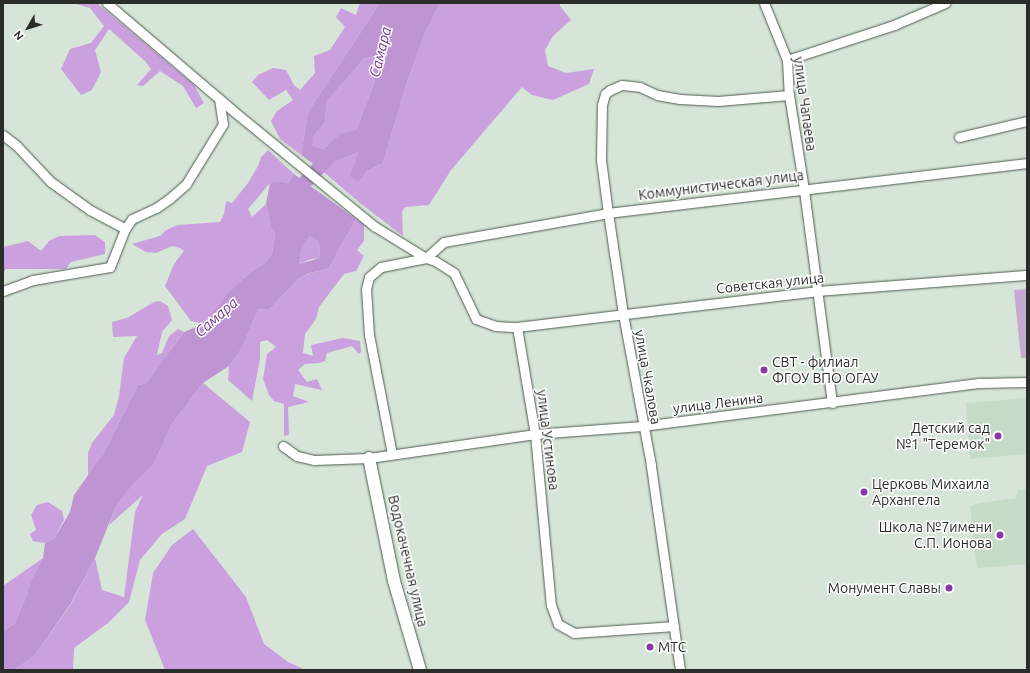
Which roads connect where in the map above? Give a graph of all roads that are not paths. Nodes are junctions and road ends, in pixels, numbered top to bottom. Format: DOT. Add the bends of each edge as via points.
graph roads {
  1 [pos="107,3"];
  2 [pos="764,3"];
  3 [pos="945,3"];
  4 [pos="787,60"];
  5 [pos="788,95"];
  6 [pos="219,98"];
  7 [pos="1027,120"];
  8 [pos="3,135"];
  9 [pos="959,137"];
  10 [pos="1027,163"];
  11 [pos="804,190"];
  12 [pos="608,212"];
  13 [pos="125,229"];
  14 [pos="426,258"];
  15 [pos="1027,275"];
  16 [pos="3,291"];
  17 [pos="818,291"];
  18 [pos="623,314"];
  19 [pos="517,327"];
  20 [pos="1027,382"];
  21 [pos="832,403"];
  22 [pos="642,426"];
  23 [pos="535,434"];
  24 [pos="284,446"];
  25 [pos="392,454"];
  26 [pos="369,458"];
  27 [pos="674,626"];
  28 [pos="420,670"];
  29 [pos="680,670"];
  1 -- 6 [label="street"];
  2 -- 4 [label="street, улица Чапаева"];
  3 -- 4 [label="street" via="894,25"];
  4 -- 5 [label="street, улица Чапаева"];
  5 -- 11 [label="street, улица Чапаева"];
  5 -- 12 [label="street, улица Чкалова" via="718,101 680,99 657,95 640,87 622,85 610,90 605,94 602,105 601,160"];
  6 -- 13 [label="street" via="223,124 186,184 156,208 132,219"];
  6 -- 14 [label="street" via="374,226"];
  7 -- 9 [label="street"];
  8 -- 13 [label="street" via="51,182 90,210"];
  10 -- 11 [label="street, Коммунистическая улица"];
  11 -- 12 [label="street, Коммунистическая улица"];
  11 -- 17 [label="street, улица Чапаева"];
  12 -- 14 [label="street, Коммунистическая улица" via="444,242"];
  12 -- 18 [label="street, улица Чкалова"];
  13 -- 16 [label="street" via="110,267 33,280"];
  14 -- 19 [label="street" via="435,260 454,273 476,320 495,326"];
  14 -- 25 [label="street" via="381,267 369,277 366,289 369,335"];
  15 -- 17 [label="street, Советская улица"];
  17 -- 18 [label="street, Советская улица"];
  17 -- 21 [label="street, улица Чапаева"];
  18 -- 19 [label="street, Советская улица"];
  18 -- 22 [label="street, улица Чкалова"];
  19 -- 23 [label="street, улица Устинова"];
  20 -- 21 [label="street, улица Ленина" via="980,383"];
  21 -- 22 [label="street, улица Ленина"];
  22 -- 23 [label="street, улица Ленина"];
  22 -- 27 [label="street, улица Чкалова" via="651,464"];
  23 -- 25 [label="street, улица Ленина"];
  23 -- 27 [label="street, улица Устинова" via="551,605 558,624 574,633"];
  24 -- 26 [label="street, улица Ленина" via="297,456 314,460"];
  25 -- 26 [label="street, улица Ленина"];
  26 -- 28 [label="street, Водокачечная улица" via="394,581"];
  27 -- 29 [label="street, улица Чкалова"];
}
